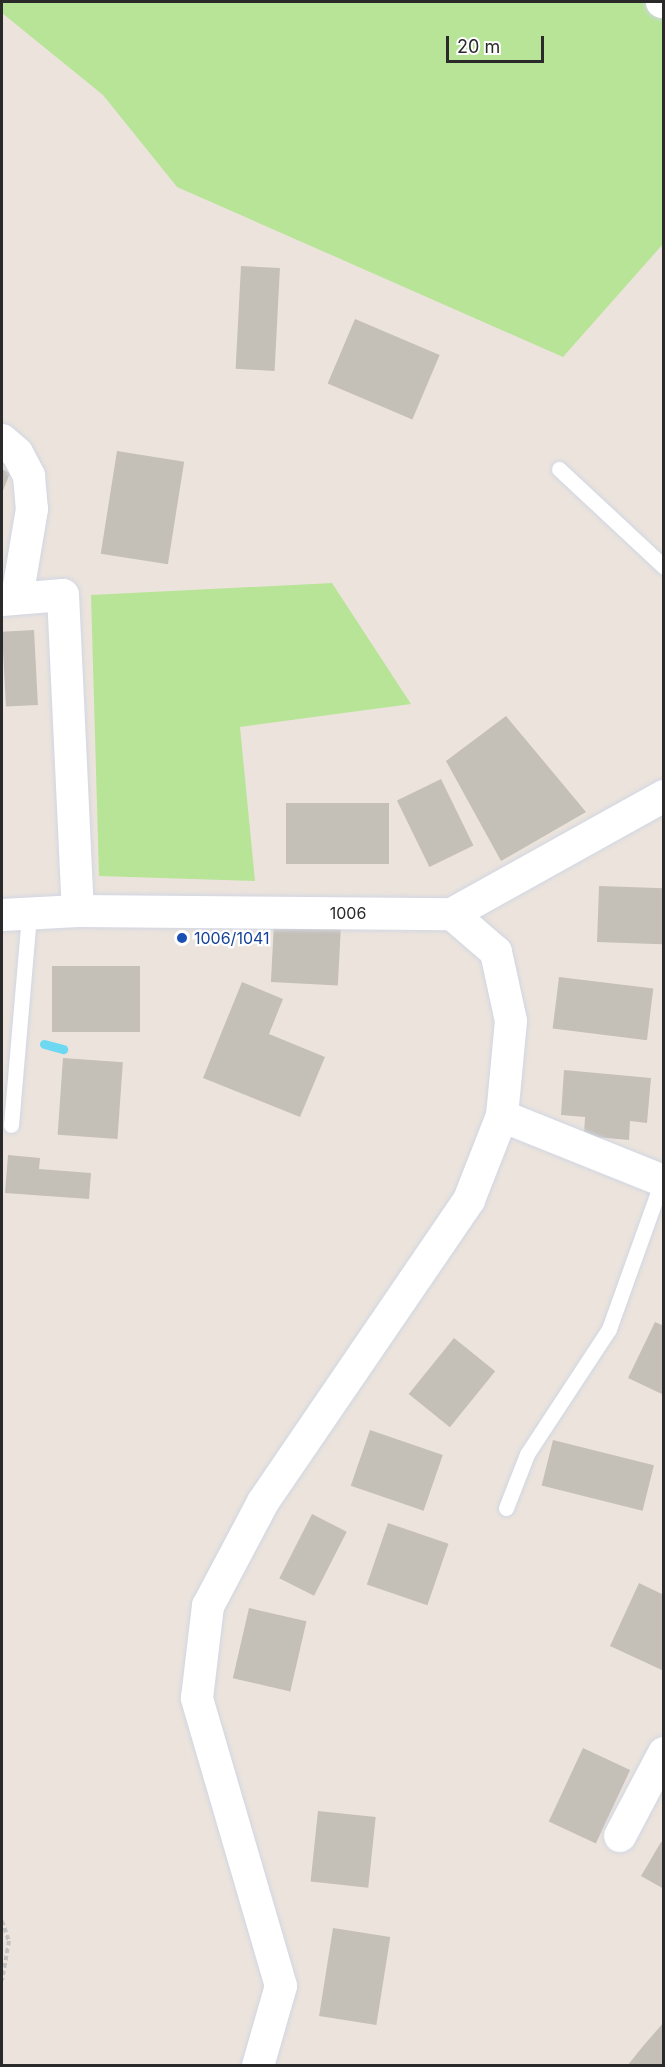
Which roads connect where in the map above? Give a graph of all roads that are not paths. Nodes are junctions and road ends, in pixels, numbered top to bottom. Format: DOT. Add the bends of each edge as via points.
graph roads {
  1 [pos="2,440"];
  2 [pos="559,469"];
  3 [pos="663,567"];
  4 [pos="9,599"];
  5 [pos="663,796"];
  6 [pos="78,911"];
  7 [pos="452,914"];
  8 [pos="15,915"];
  9 [pos="502,1116"];
  10 [pos="11,1125"];
  11 [pos="662,1181"];
  12 [pos="506,1508"];
  13 [pos="663,1753"];
  14 [pos="620,1836"];
  15 [pos="258,2066"];
  1 -- 4 [label="street" via="17,453 28,476 32,509"];
  2 -- 3 [label="lane"];
  4 -- 6 [label="street" via="63,594"];
  5 -- 7 [label="street, 1006"];
  6 -- 7 [label="street, 1006"];
  6 -- 8 [label="street, 1006"];
  7 -- 9 [label="street" via="496,952 511,1021"];
  8 -- 10 [label="lane"];
  9 -- 11 [label="street"];
  9 -- 15 [label="street" via="469,1200 263,1502 208,1606 197,1698 281,1986"];
  11 -- 12 [label="lane" via="609,1329 527,1454"];
  13 -- 14 [label="street"];
}
